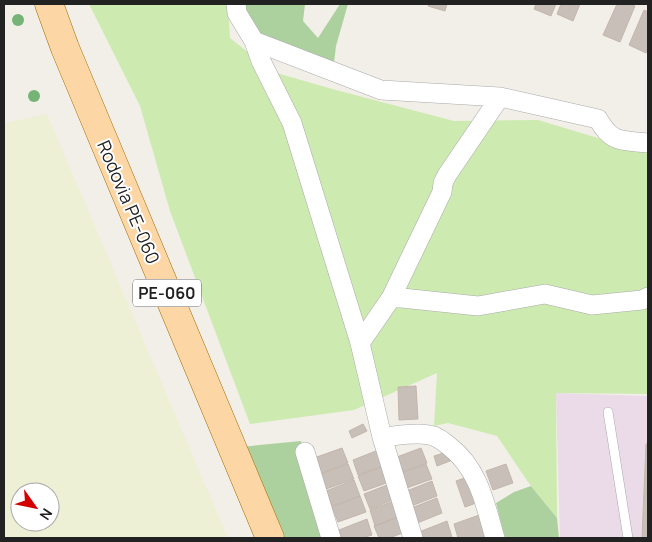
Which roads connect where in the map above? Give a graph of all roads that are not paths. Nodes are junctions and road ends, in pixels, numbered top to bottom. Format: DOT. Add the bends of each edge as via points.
graph roads {
  1 [pos="49,4"];
  2 [pos="236,4"];
  3 [pos="254,41"];
  4 [pos="500,97"];
  5 [pos="648,143"];
  6 [pos="648,297"];
  7 [pos="391,298"];
  8 [pos="360,342"];
  9 [pos="608,412"];
  10 [pos="382,437"];
  11 [pos="305,452"];
  12 [pos="270,538"];
  13 [pos="331,538"];
  14 [pos="413,538"];
  15 [pos="495,538"];
  16 [pos="628,538"];
  1 -- 12 [label="main road, Rodovia PE-060 / PE-060" via="64,48"];
  2 -- 3 [label="street" via="237,13"];
  3 -- 4 [label="street" via="382,90"];
  3 -- 8 [label="street" via="292,123"];
  4 -- 5 [label="street" via="598,119 604,131 613,138"];
  4 -- 7 [label="street" via="443,183 442,192"];
  6 -- 7 [label="street" via="592,305 545,294 478,306"];
  7 -- 8 [label="street"];
  8 -- 10 [label="street"];
  9 -- 16 [label="lane"];
  10 -- 14 [label="street"];
  10 -- 15 [label="street" via="430,435 457,452 475,477"];
  11 -- 13 [label="street"];
}
